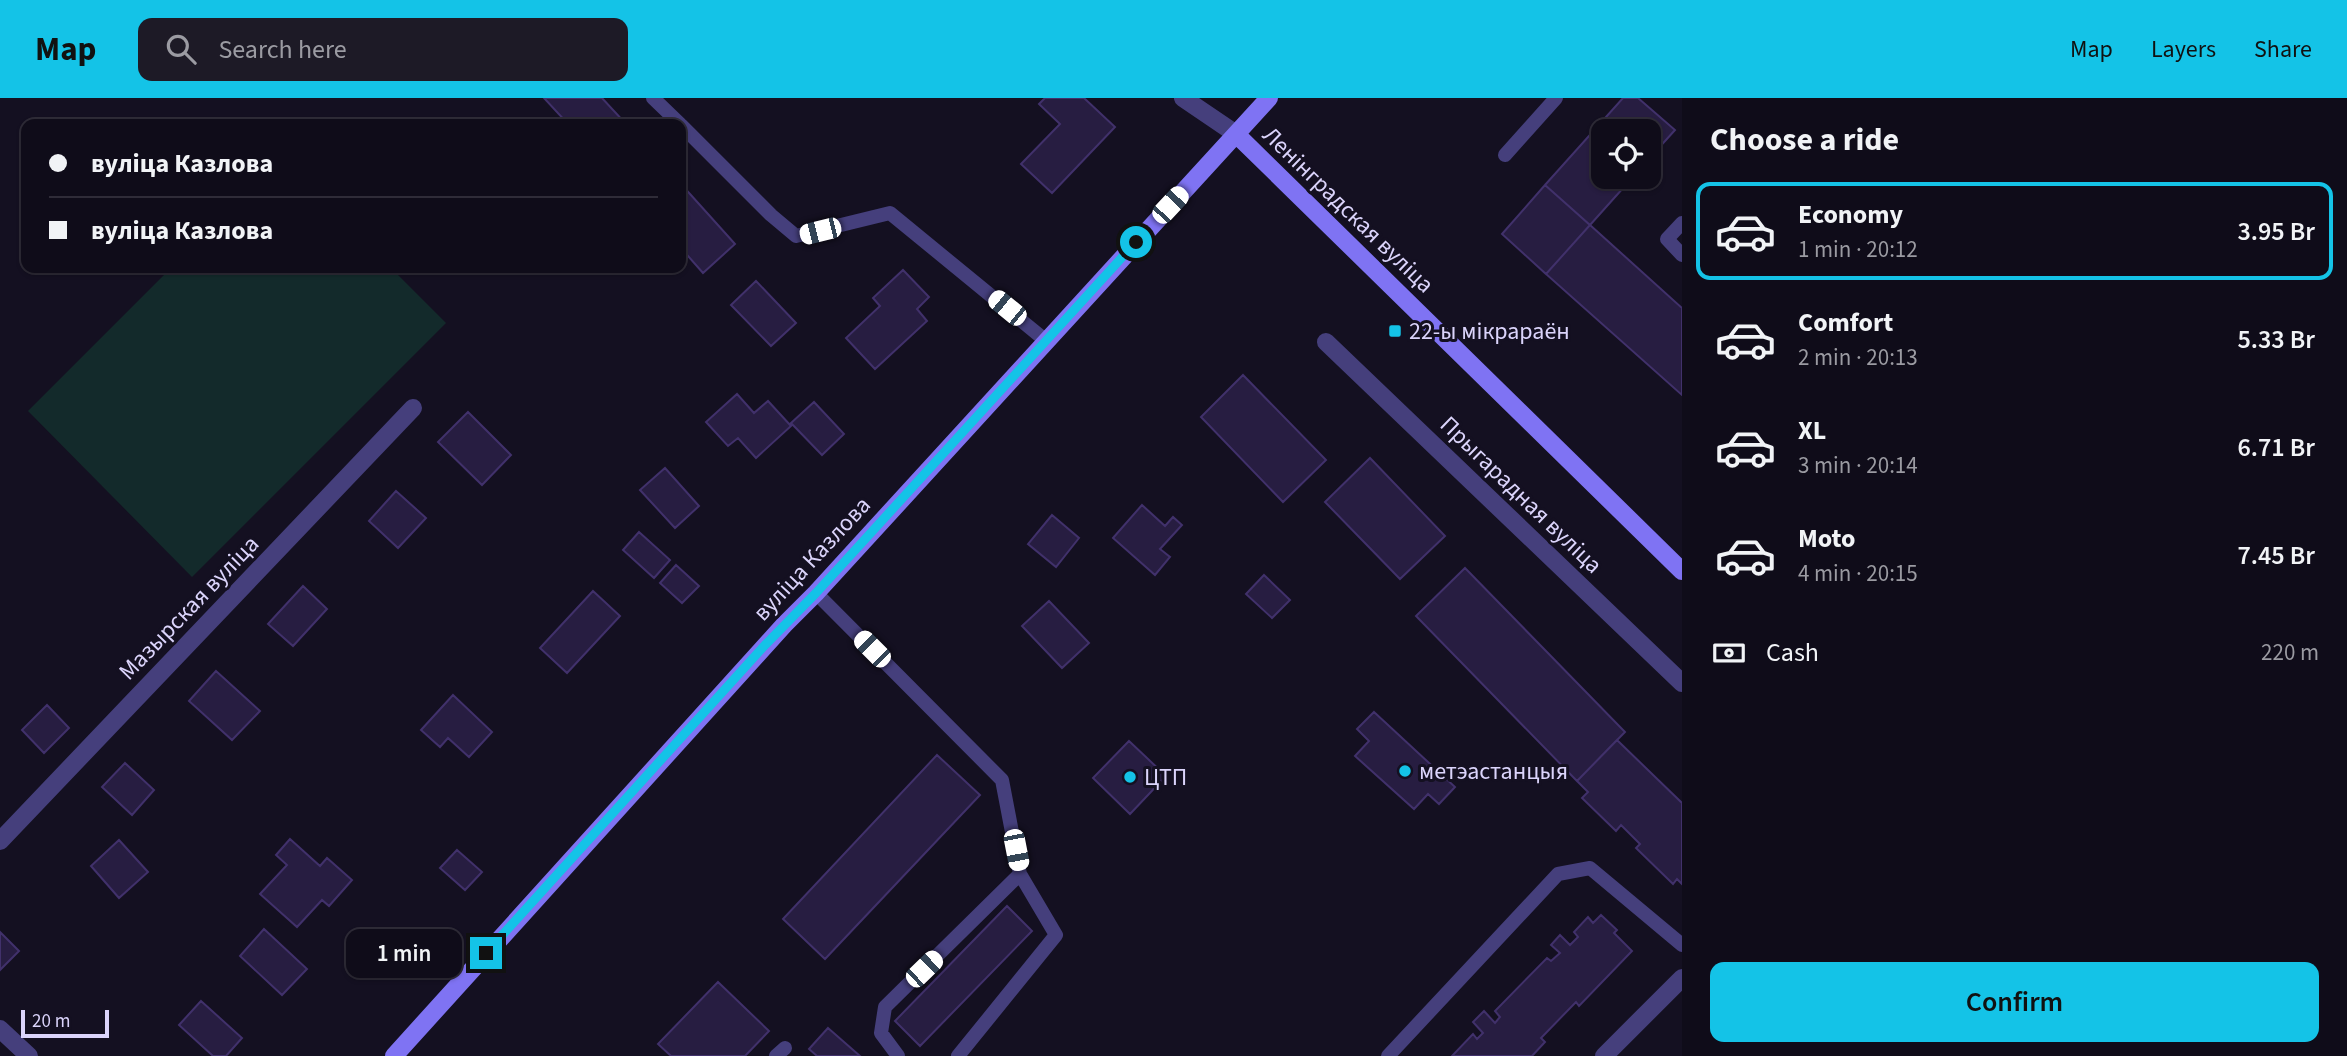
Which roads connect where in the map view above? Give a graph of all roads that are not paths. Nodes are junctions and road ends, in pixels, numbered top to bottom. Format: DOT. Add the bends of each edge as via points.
graph roads {
  1 [pos="653,98"];
  2 [pos="1183,98"];
  3 [pos="1269,98"];
  4 [pos="1556,98"];
  5 [pos="674,119"];
  6 [pos="686,131"];
  7 [pos="1236,134"];
  8 [pos="1505,155"];
  9 [pos="1682,223"];
  10 [pos="1682,255"];
  11 [pos="1045,340"];
  12 [pos="1326,342"];
  13 [pos="414,408"];
  14 [pos="1682,571"];
  15 [pos="816,593"];
  16 [pos="1682,683"];
  17 [pos="0,841"];
  18 [pos="1020,874"];
  19 [pos="1682,945"];
  20 [pos="1682,978"];
  21 [pos="0,1029"];
  22 [pos="29,1056"];
  23 [pos="394,1056"];
  24 [pos="898,1056"];
  25 [pos="958,1056"];
  26 [pos="1388,1056"];
  27 [pos="1604,1056"];
  1 -- 5 [label="lane"];
  2 -- 7 [label="street, Ленінградская вуліца"];
  3 -- 7 [label="main road, вуліца Казлова"];
  4 -- 8 [label="lane"];
  6 -- 11 [label="lane" via="796,236 890,213"];
  7 -- 11 [label="main road, вуліца Казлова"];
  7 -- 14 [label="main road, Ленінградская вуліца"];
  9 -- 10 [label="lane" via="1667,240"];
  11 -- 15 [label="main road, вуліца Казлова"];
  12 -- 16 [label="street, Прыгарадная вуліца"];
  13 -- 17 [label="street, Мазырская вуліца"];
  15 -- 18 [label="lane" via="1002,780"];
  15 -- 23 [label="main road, вуліца Казлова"];
  18 -- 24 [label="lane" via="885,1007 881,1033"];
  18 -- 25 [label="lane" via="1056,935"];
  19 -- 26 [label="lane" via="1590,868 1558,874"];
  20 -- 27 [label="street"];
  21 -- 22 [label="street"];
}
